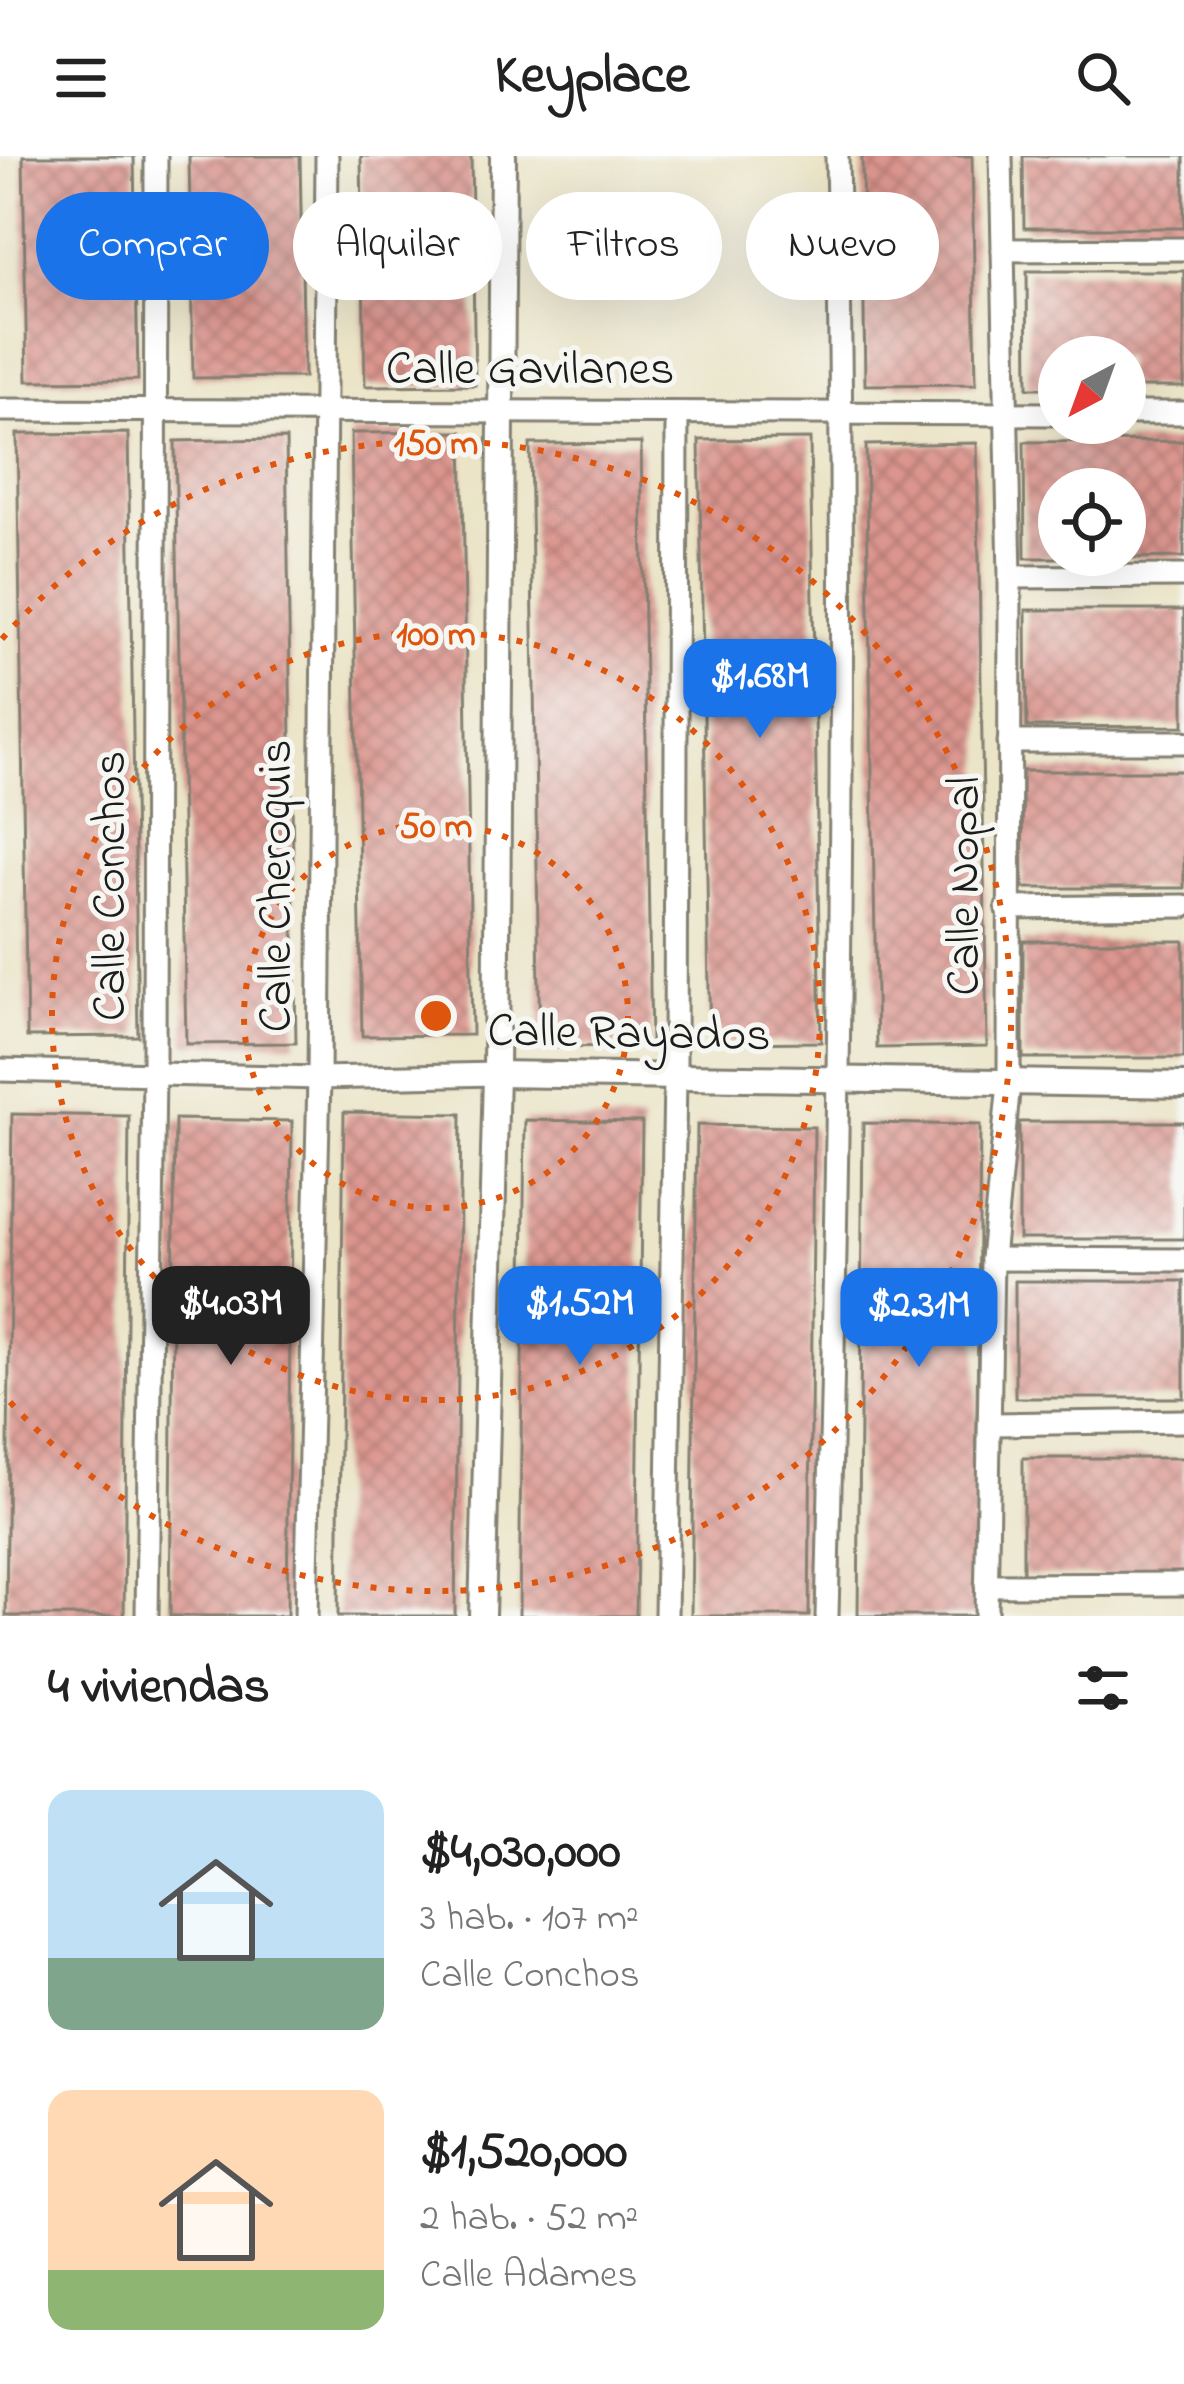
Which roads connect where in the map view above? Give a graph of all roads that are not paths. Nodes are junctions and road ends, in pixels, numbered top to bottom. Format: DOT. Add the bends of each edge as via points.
graph roads {
  1 [pos="156,156"];
  2 [pos="327,156"];
  3 [pos="503,156"];
  4 [pos="837,156"];
  5 [pos="1001,156"];
  6 [pos="1184,248"];
  7 [pos="1004,250"];
  8 [pos="0,410"];
  9 [pos="152,410"];
  10 [pos="324,411"];
  11 [pos="677,413"];
  12 [pos="1146,413"];
  13 [pos="1184,413"];
  14 [pos="500,414"];
  15 [pos="1038,414"];
  16 [pos="843,415"];
  17 [pos="1007,415"];
  18 [pos="1184,576"];
  19 [pos="1010,577"];
  20 [pos="1009,742"];
  21 [pos="1184,742"];
  22 [pos="1184,906"];
  23 [pos="1007,908"];
  24 [pos="0,1070"];
  25 [pos="154,1072"];
  26 [pos="496,1074"];
  27 [pos="319,1078"];
  28 [pos="675,1078"];
  29 [pos="840,1080"];
  30 [pos="1009,1083"];
  31 [pos="1184,1084"];
  32 [pos="992,1259"];
  33 [pos="1184,1260"];
  34 [pos="1184,1420"];
  35 [pos="991,1424"];
  36 [pos="1184,1584"];
  37 [pos="986,1585"];
  38 [pos="147,1616"];
  39 [pos="306,1616"];
  40 [pos="482,1616"];
  41 [pos="666,1616"];
  42 [pos="827,1616"];
  43 [pos="986,1616"];
  1 -- 9 [label="street, Calle Conchos"];
  2 -- 10 [label="street, Calle Cheroquis"];
  3 -- 14 [label="street"];
  4 -- 16 [label="street"];
  5 -- 7 [label="street, Calle Nopal"];
  6 -- 7 [label="street"];
  7 -- 17 [label="street, Calle Nopal"];
  8 -- 9 [label="street, Calle Gavilanes"];
  9 -- 10 [label="street, Calle Gavilanes"];
  9 -- 25 [label="street, Calle Conchos"];
  10 -- 14 [label="street, Calle Gavilanes"];
  10 -- 27 [label="street, Calle Cheroquis"];
  11 -- 14 [label="street, Calle Gavilanes"];
  11 -- 16 [label="street, Calle Gavilanes"];
  11 -- 28 [label="street"];
  12 -- 13 [label="street"];
  14 -- 26 [label="street"];
  15 -- 17 [label="street, Calle Gavilanes"];
  16 -- 17 [label="street, Calle Gavilanes"];
  16 -- 29 [label="street"];
  17 -- 19 [label="street, Calle Nopal"];
  18 -- 19 [label="street"];
  19 -- 20 [label="street, Calle Nopal"];
  20 -- 21 [label="street"];
  20 -- 23 [label="street, Calle Nopal"];
  22 -- 23 [label="street"];
  23 -- 30 [label="street, Calle Nopal"];
  24 -- 25 [label="street, Calle Rayados"];
  25 -- 27 [label="street, Calle Rayados"];
  25 -- 38 [label="street, Calle Conchos"];
  26 -- 27 [label="street, Calle Rayados"];
  26 -- 28 [label="street, Calle Rayados"];
  26 -- 40 [label="street"];
  27 -- 39 [label="street, Calle Cheroquis"];
  28 -- 29 [label="street, Calle Rayados"];
  28 -- 41 [label="street"];
  29 -- 30 [label="street, Calle Rayados"];
  29 -- 42 [label="street"];
  30 -- 31 [label="street, Calle Rayados"];
  30 -- 32 [label="street, Calle Nopal"];
  32 -- 33 [label="street"];
  32 -- 35 [label="street, Calle Nopal"];
  34 -- 35 [label="street"];
  35 -- 37 [label="street, Calle Nopal"];
  36 -- 37 [label="street"];
  37 -- 43 [label="street, Calle Nopal"];
}
